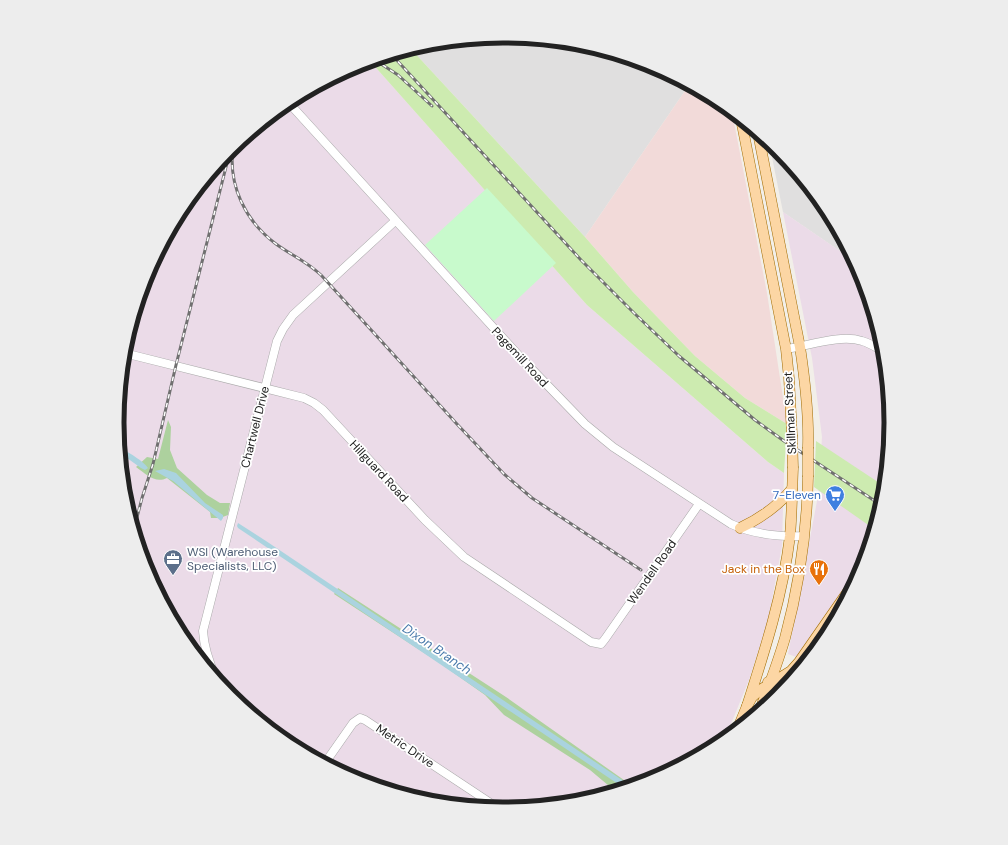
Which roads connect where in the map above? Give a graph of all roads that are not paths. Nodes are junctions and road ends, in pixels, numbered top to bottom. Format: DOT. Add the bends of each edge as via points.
graph roads {
  1 [pos="293,107"];
  2 [pos="743,127"];
  3 [pos="760,142"];
  4 [pos="773,206"];
  5 [pos="759,209"];
  6 [pos="395,221"];
  7 [pos="876,346"];
  8 [pos="800,347"];
  9 [pos="786,349"];
  10 [pos="131,355"];
  11 [pos="264,388"];
  12 [pos="792,414"];
  13 [pos="808,414"];
  14 [pos="792,489"];
  15 [pos="699,504"];
  16 [pos="740,528"];
  17 [pos="804,536"];
  18 [pos="790,537"];
  19 [pos="605,640"];
  20 [pos="780,652"];
  21 [pos="208,660"];
  22 [pos="799,662"];
  23 [pos="761,664"];
  24 [pos="790,671"];
  25 [pos="769,684"];
  26 [pos="777,686"];
  27 [pos="764,699"];
  28 [pos="747,706"];
  29 [pos="742,718"];
  30 [pos="328,759"];
  31 [pos="488,801"];
  1 -- 6 [label="street, Pagemill Road"];
  2 -- 5 [label="main road, Skillman Street"];
  3 -- 4 [label="main road, Skillman Street"];
  4 -- 5 [label="main road"];
  4 -- 8 [label="main road, Skillman Street"];
  5 -- 9 [label="main road, Skillman Street"];
  6 -- 11 [label="street, Chartwell Drive" via="293,315 277,340"];
  6 -- 15 [label="street, Pagemill Road" via="517,355 585,424"];
  7 -- 8 [label="street" via="862,340 848,339"];
  8 -- 9 [label="street"];
  8 -- 13 [label="main road, Skillman Street"];
  9 -- 12 [label="main road, Skillman Street"];
  10 -- 11 [label="street, Hillguard Road"];
  11 -- 19 [label="street, Hillguard Road" via="314,403 425,520 464,557 591,642 601,644"];
  11 -- 21 [label="street, Chartwell Drive" via="203,631"];
  12 -- 13 [label="main road"];
  12 -- 14 [label="main road, Skillman Street, bridge"];
  13 -- 17 [label="main road, Skillman Street, bridge" via="808,477"];
  14 -- 16 [label="main road" via="781,501"];
  14 -- 18 [label="main road, Skillman Street"];
  15 -- 16 [label="street, Pagemill Road"];
  15 -- 19 [label="street, Wendell Road"];
  16 -- 18 [label="street, Pagemill Road"];
  17 -- 18 [label="street, Pagemill Road"];
  17 -- 20 [label="main road, Skillman Street" via="796,585"];
  18 -- 23 [label="main road, Skillman Street"];
  20 -- 22 [label="main road" via="788,662"];
  20 -- 25 [label="main road, Skillman Street"];
  23 -- 25 [label="main road"];
  23 -- 28 [label="main road, Skillman Street"];
  24 -- 25 [label="main road"];
  25 -- 26 [label="main road"];
  25 -- 27 [label="main road, Skillman Street"];
  25 -- 28 [label="main road" via="752,697"];
  28 -- 29 [label="main road"];
  30 -- 31 [label="street, Metric Drive" via="353,723 360,718"];
}
